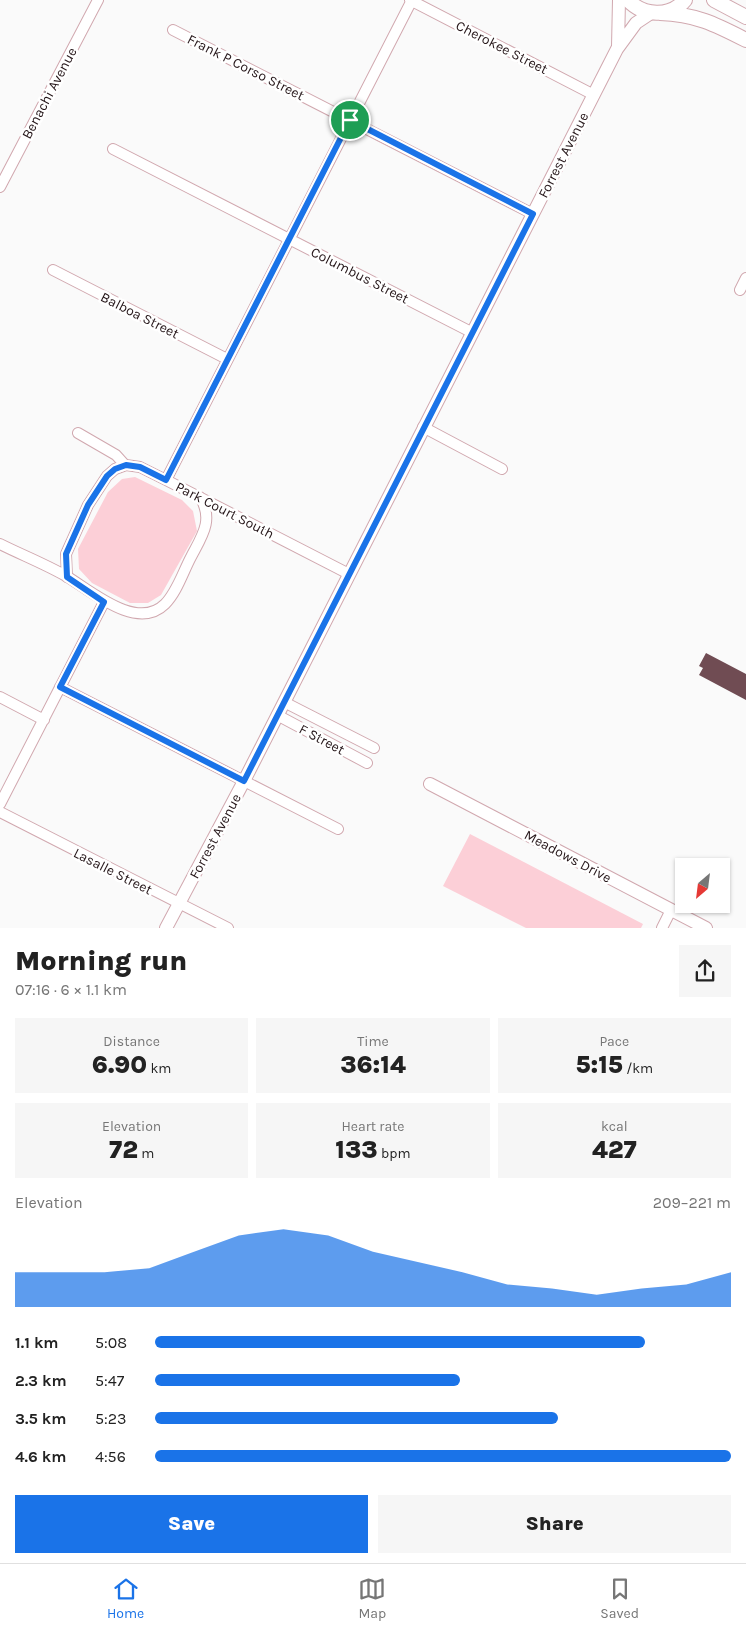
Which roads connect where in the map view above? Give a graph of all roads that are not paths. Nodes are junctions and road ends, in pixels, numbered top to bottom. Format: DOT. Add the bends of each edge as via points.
graph roads {
  1 [pos="98,0"];
  2 [pos="411,0"];
  3 [pos="619,0"];
  4 [pos="628,0"];
  5 [pos="685,0"];
  6 [pos="714,0"];
  7 [pos="656,13"];
  8 [pos="746,17"];
  9 [pos="173,30"];
  10 [pos="746,40"];
  11 [pos="618,49"];
  12 [pos="594,95"];
  13 [pos="350,120"];
  14 [pos="113,149"];
  15 [pos="0,187"];
  16 [pos="533,214"];
  17 [pos="290,239"];
  18 [pos="52,270"];
  19 [pos="746,278"];
  20 [pos="740,290"];
  21 [pos="473,333"];
  22 [pos="227,359"];
  23 [pos="423,427"];
  24 [pos="78,433"];
  25 [pos="125,466"];
  26 [pos="502,469"];
  27 [pos="166,480"];
  28 [pos="200,497"];
  29 [pos="0,544"];
  30 [pos="349,574"];
  31 [pos="67,577"];
  32 [pos="104,602"];
  33 [pos="60,687"];
  34 [pos="0,697"];
  35 [pos="284,702"];
  36 [pos="277,715"];
  37 [pos="44,720"];
  38 [pos="374,748"];
  39 [pos="367,763"];
  40 [pos="244,781"];
  41 [pos="430,784"];
  42 [pos="0,804"];
  43 [pos="0,812"];
  44 [pos="338,829"];
  45 [pos="179,905"];
  46 [pos="671,910"];
  47 [pos="166,928"];
  48 [pos="228,928"];
  49 [pos="662,928"];
  50 [pos="706,928"];
  1 -- 15 [label="street, Benachi Avenue"];
  2 -- 12 [label="street, Cherokee Street"];
  2 -- 13 [label="street"];
  3 -- 11 [label="street, Forrest Avenue"];
  4 -- 7 [label="main road" via="637,8"];
  5 -- 7 [label="main road" via="676,8"];
  6 -- 8 [label="main road"];
  7 -- 10 [label="main road" via="698,17"];
  7 -- 11 [label="street, Forrest Avenue" via="636,23"];
  9 -- 13 [label="street, Frank P Corso Street"];
  11 -- 12 [label="street, Forrest Avenue"];
  12 -- 16 [label="street, Forrest Avenue"];
  13 -- 16 [label="street, Frank P Corso Street"];
  13 -- 17 [label="street"];
  14 -- 17 [label="street, Columbus Street"];
  16 -- 21 [label="street, Forrest Avenue"];
  17 -- 21 [label="street, Columbus Street"];
  17 -- 22 [label="street"];
  18 -- 22 [label="street, Balboa Street"];
  19 -- 20 [label="street"];
  21 -- 23 [label="street, Forrest Avenue"];
  22 -- 27 [label="street"];
  23 -- 26 [label="street"];
  23 -- 30 [label="street, Forrest Avenue"];
  24 -- 25 [label="street, Park Court South" via="116,455"];
  25 -- 27 [label="street, Park Court South" via="140,467"];
  25 -- 31 [label="street" via="107,476 88,505 66,554"];
  27 -- 28 [label="street, Park Court South"];
  28 -- 30 [label="street, Park Court South"];
  28 -- 32 [label="street" via="207,512 207,527 164,604 138,614"];
  29 -- 31 [label="street"];
  30 -- 35 [label="street, Forrest Avenue"];
  31 -- 32 [label="street"];
  32 -- 33 [label="street"];
  33 -- 37 [label="street"];
  33 -- 40 [label="street"];
  34 -- 37 [label="street"];
  35 -- 36 [label="street, Forrest Avenue"];
  35 -- 38 [label="street, F Street"];
  36 -- 39 [label="street, F Street"];
  36 -- 40 [label="street, Forrest Avenue"];
  37 -- 42 [label="street"];
  40 -- 44 [label="street"];
  40 -- 45 [label="street, Forrest Avenue"];
  41 -- 46 [label="street, Meadows Drive"];
  43 -- 45 [label="street, Lasalle Street"];
  45 -- 47 [label="street, Forrest Avenue"];
  45 -- 48 [label="street, Lasalle Street"];
  46 -- 49 [label="street"];
  46 -- 50 [label="street, Meadows Drive"];
}
